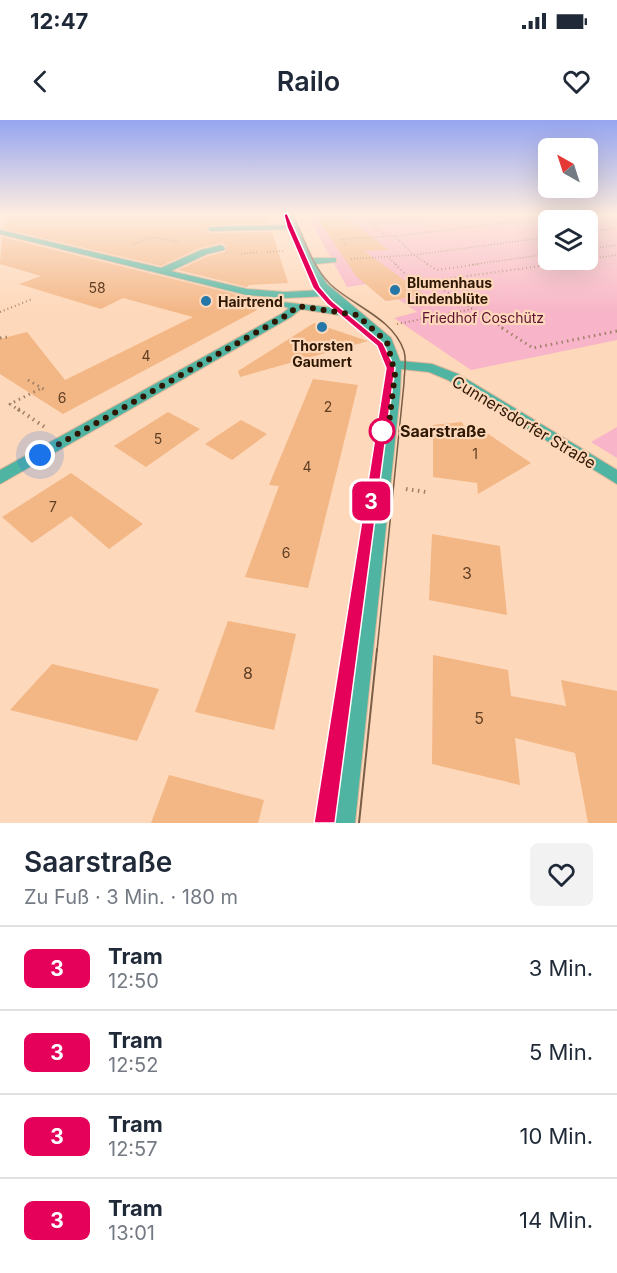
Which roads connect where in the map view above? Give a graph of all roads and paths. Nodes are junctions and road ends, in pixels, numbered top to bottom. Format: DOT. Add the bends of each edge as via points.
graph roads {
  1 [pos="66,248"];
  2 [pos="221,248"];
  3 [pos="303,248"];
  4 [pos="407,248"];
  5 [pos="468,248"];
  6 [pos="257,252"];
  7 [pos="241,254"];
  8 [pos="414,255"];
  9 [pos="617,255"];
  10 [pos="387,256"];
  11 [pos="538,256"];
  12 [pos="598,258"];
  13 [pos="333,260"];
  14 [pos="309,261"];
  15 [pos="538,266"];
  16 [pos="163,271"];
  17 [pos="430,281"];
  18 [pos="247,292"];
  19 [pos="329,293"];
  20 [pos="32,299"];
  21 [pos="298,306"];
  22 [pos="472,309"];
  23 [pos="0,312"];
  24 [pos="357,315"];
  25 [pos="396,324"];
  26 [pos="617,331"];
  27 [pos="8,337"];
  28 [pos="0,338"];
  29 [pos="394,364"];
  30 [pos="28,380"];
  31 [pos="28,416"];
  32 [pos="54,433"];
  33 [pos="0,478"];
  34 [pos="617,478"];
  35 [pos="402,489"];
  36 [pos="426,492"];
  37 [pos="339,823"];
  1 -- 16 [label="street"];
  2 -- 16 [label="street"];
  3 -- 14 [label="street"];
  4 -- 8 [label="path"];
  5 -- 8 [label="path"];
  6 -- 7 [label="path"];
  8 -- 10 [label="path"];
  8 -- 11 [label="path" via="436,270"];
  9 -- 12 [label="path"];
  10 -- 13 [label="path"];
  10 -- 17 [label="path" via="415,283"];
  13 -- 14 [label="street"];
  14 -- 19 [label="street"];
  15 -- 17 [label="path"];
  16 -- 18 [label="street"];
  17 -- 22 [label="path"];
  18 -- 19 [label="street" via="285,296"];
  18 -- 21 [label="street"];
  19 -- 24 [label="street"];
  20 -- 23 [label="path"];
  21 -- 24 [label="street"];
  21 -- 33 [label="street"];
  22 -- 25 [label="path"];
  22 -- 26 [label="path" via="533,348"];
  24 -- 29 [label="street" via="387,342"];
  27 -- 28 [label="path"];
  29 -- 34 [label="street, Cunnersdorfer Straße" via="432,368 453,377"];
  29 -- 37 [label="street"];
  30 -- 31 [label="path" via="44,389 10,404"];
  31 -- 32 [label="path"];
  35 -- 36 [label="path"];
}
